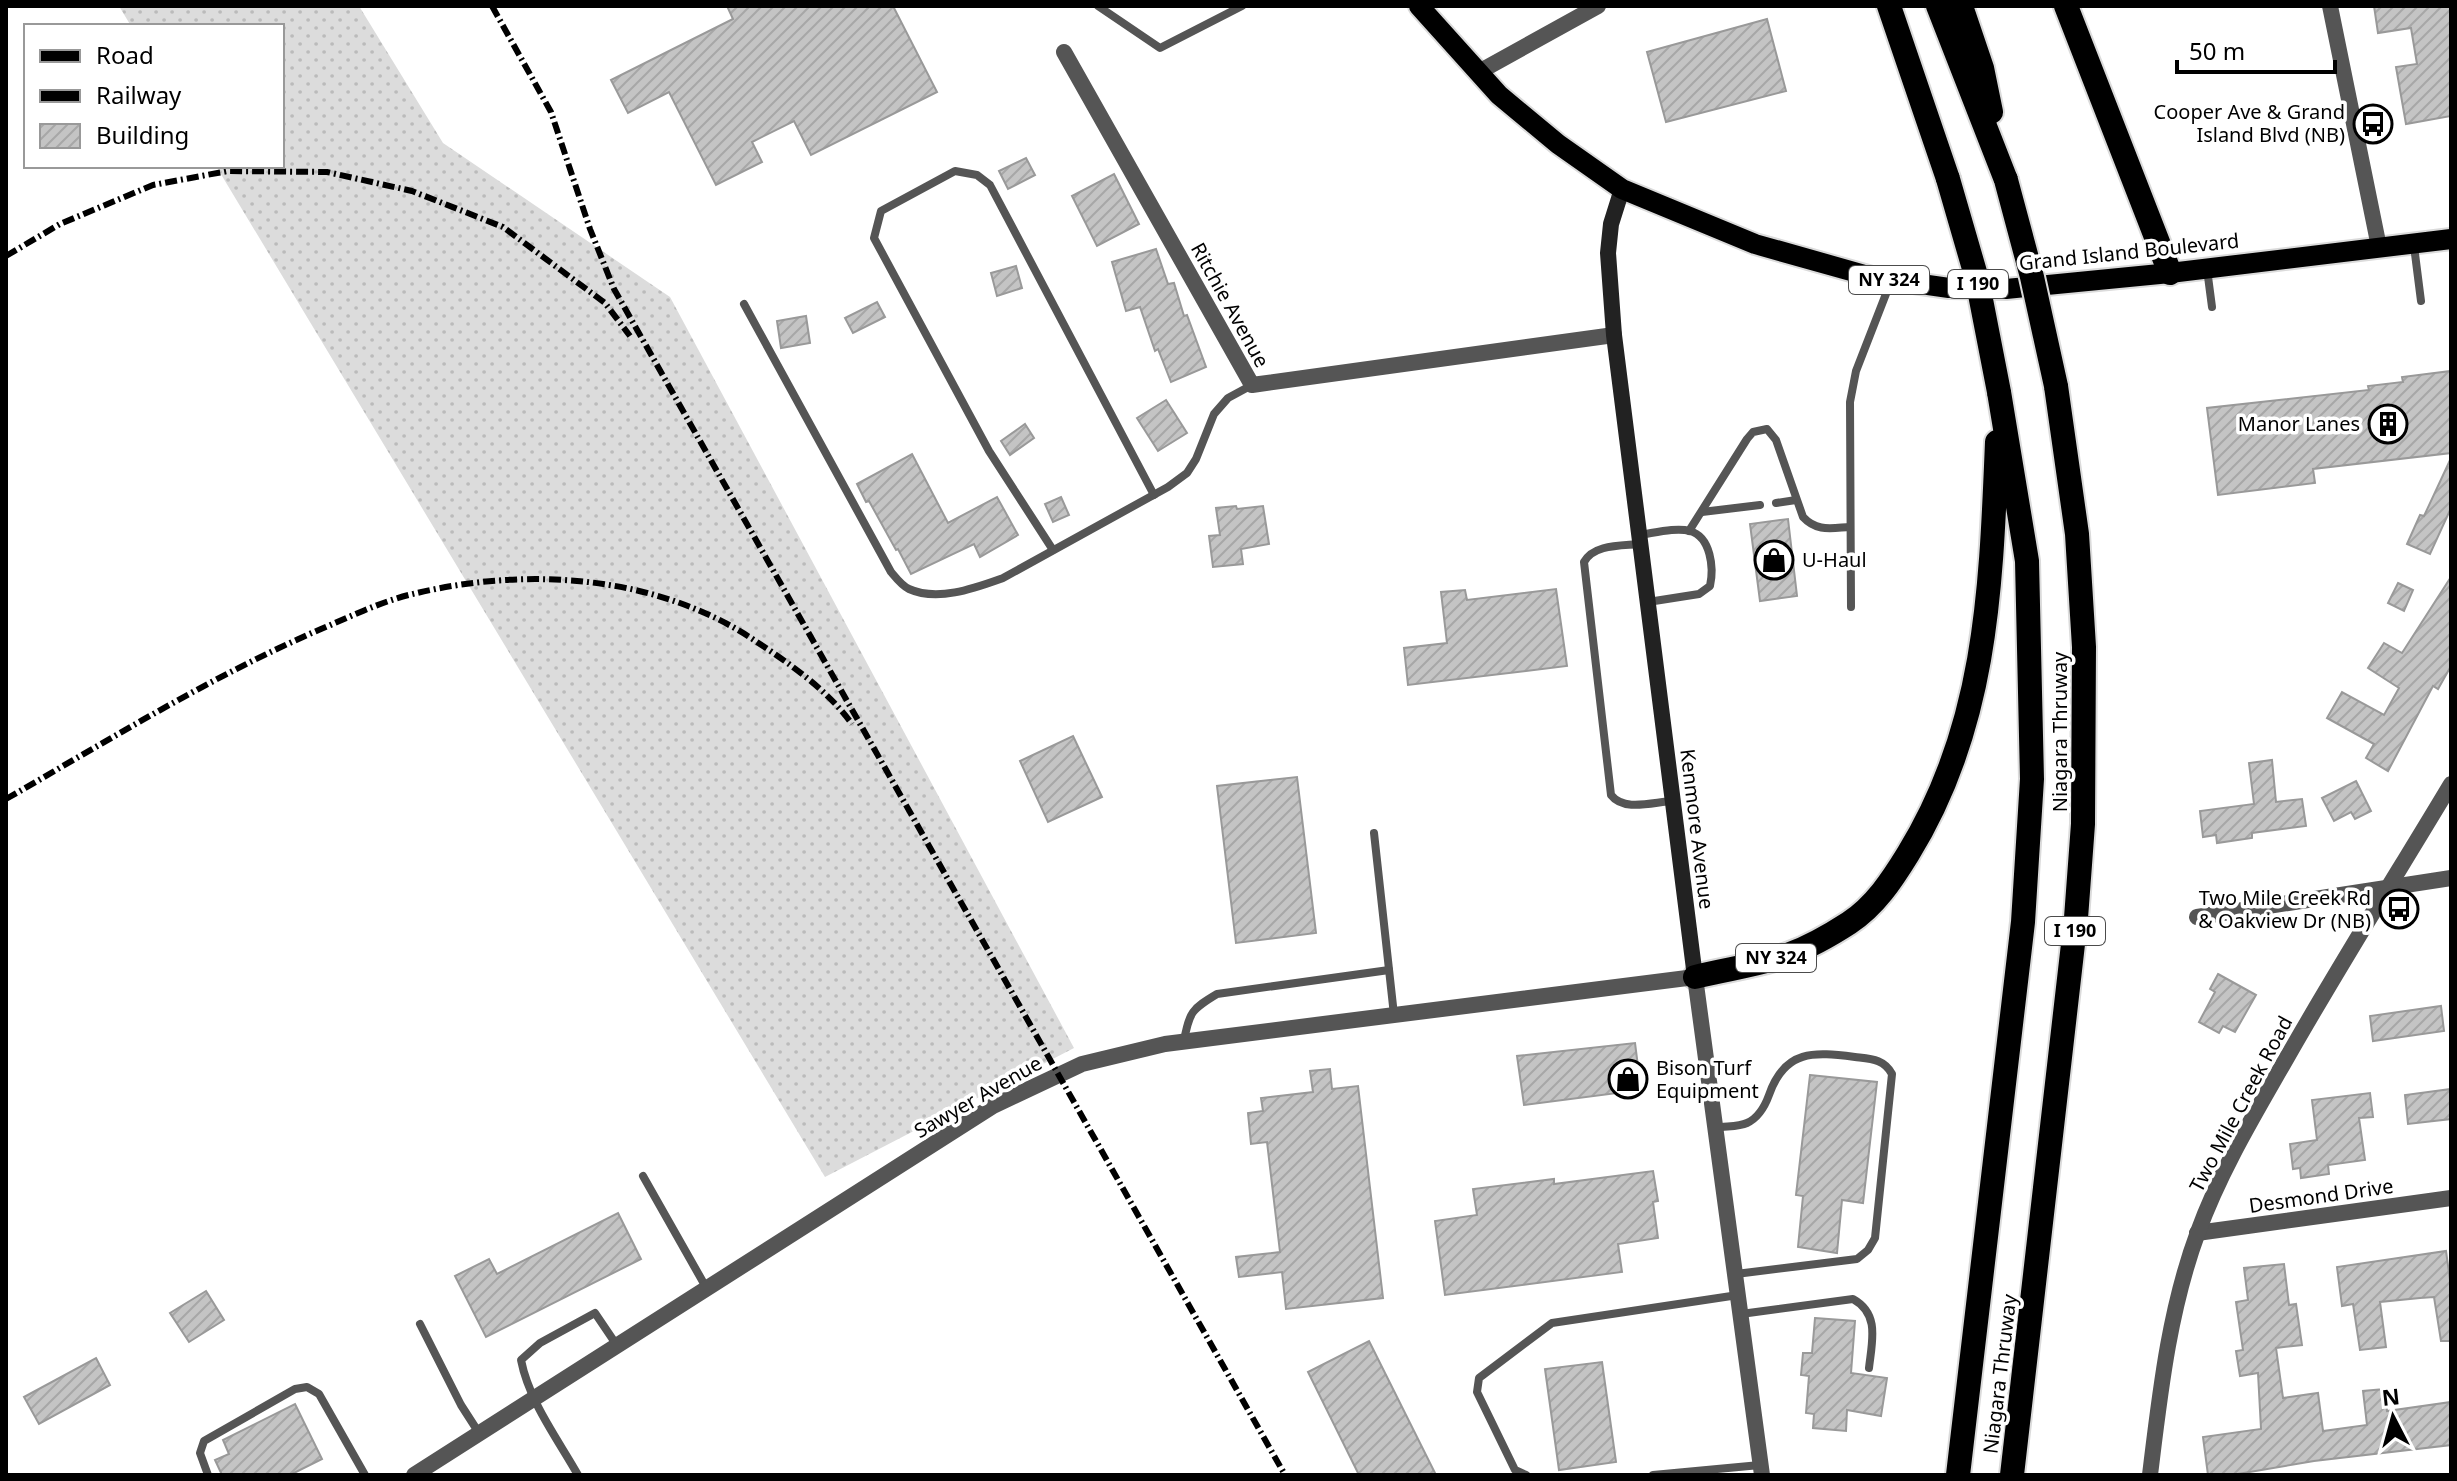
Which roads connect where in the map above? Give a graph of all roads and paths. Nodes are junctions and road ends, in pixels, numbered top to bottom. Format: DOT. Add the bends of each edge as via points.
graph roads {
  1 [pos="1098,6"];
  2 [pos="1242,6"];
  3 [pos="1419,6"];
  4 [pos="1598,6"];
  5 [pos="1889,6"];
  6 [pos="1938,6"];
  7 [pos="1961,6"];
  8 [pos="2066,6"];
  9 [pos="2330,6"];
  10 [pos="1064,52"];
  11 [pos="1477,73"];
  12 [pos="2006,180"];
  13 [pos="1622,189"];
  14 [pos="2451,239"];
  15 [pos="2414,243"];
  16 [pos="2379,247"];
  17 [pos="2207,268"];
  18 [pos="2170,273"];
  19 [pos="1891,280"];
  20 [pos="2421,301"];
  21 [pos="744,304"];
  22 [pos="2212,307"];
  23 [pos="1614,335"];
  24 [pos="1252,385"];
  25 [pos="1999,392"];
  26 [pos="1154,495"];
  27 [pos="1796,500"];
  28 [pos="1776,503"];
  29 [pos="1760,505"];
  30 [pos="1702,512"];
  31 [pos="1850,527"];
  32 [pos="1689,531"];
  33 [pos="1640,539"];
  34 [pos="1053,550"];
  35 [pos="1648,602"];
  36 [pos="1851,607"];
  37 [pos="2451,784"];
  38 [pos="1673,800"];
  39 [pos="1374,833"];
  40 [pos="2451,878"];
  41 [pos="2389,886"];
  42 [pos="2197,917"];
  43 [pos="1389,970"];
  44 [pos="1695,977"];
  45 [pos="1394,1015"];
  46 [pos="1184,1041"];
  47 [pos="1715,1128"];
  48 [pos="643,1176"];
  49 [pos="2451,1198"];
  50 [pos="2197,1233"];
  51 [pos="1735,1274"];
  52 [pos="708,1290"];
  53 [pos="1738,1295"];
  54 [pos="1740,1314"];
  55 [pos="420,1324"];
  56 [pos="618,1347"];
  57 [pos="1869,1368"];
  58 [pos="535,1399"];
  59 [pos="479,1434"];
  60 [pos="1761,1470"];
  61 [pos="208,1475"];
  62 [pos="365,1475"];
  63 [pos="414,1475"];
  64 [pos="578,1475"];
  65 [pos="1526,1475"];
  66 [pos="1653,1475"];
  67 [pos="1958,1475"];
  68 [pos="2012,1475"];
  69 [pos="2150,1475"];
  1 -- 2 [label="lane" via="1160,48"];
  3 -- 11 [label="main road, Grand Island Boulevard / NY 324"];
  4 -- 11 [label="street"];
  5 -- 25 [label="highway, Niagara Thruway / I 190, bridge" via="1977,279"];
  6 -- 12 [label="highway, Niagara Thruway / I 190"];
  7 -- 12 [label="highway" via="1982,68"];
  8 -- 18 [label="highway"];
  9 -- 16 [label="street"];
  10 -- 24 [label="street, Ritchie Avenue"];
  11 -- 13 [label="main road, Grand Island Boulevard / NY 324" via="1524,117"];
  12 -- 68 [label="highway, Niagara Thruway / I 190, bridge" via="2056,386 2077,534 2084,647 2083,824 2076,918"];
  13 -- 19 [label="main road, Grand Island Boulevard / NY 324" via="1755,244"];
  13 -- 23 [label="main road, Kenmore Avenue" via="1608,253"];
  14 -- 15 [label="main road, Grand Island Boulevard / NY 324"];
  15 -- 16 [label="main road, Grand Island Boulevard / NY 324"];
  15 -- 20 [label="lane"];
  16 -- 17 [label="main road, Grand Island Boulevard / NY 324"];
  17 -- 18 [label="main road, Grand Island Boulevard / NY 324"];
  17 -- 22 [label="lane"];
  18 -- 19 [label="main road, Grand Island Boulevard / NY 324" via="2006,289"];
  19 -- 31 [label="lane" via="1856,371 1850,402"];
  21 -- 34 [label="lane" via="891,572 906,589 929,594 974,588"];
  23 -- 24 [label="street, Ritchie Avenue"];
  23 -- 33 [label="main road, Kenmore Avenue"];
  24 -- 26 [label="lane" via="1228,398 1214,414 1187,473"];
  25 -- 44 [label="highway, NY 324" via="1992,561 1981,660 1954,762 1923,830 1886,890 1851,922 1790,954"];
  25 -- 67 [label="highway, Niagara Thruway / I 190" via="2027,561 2032,779 2023,922"];
  26 -- 34 [label="lane"];
  26 -- 34 [label="lane" via="990,185 977,175 955,171 881,211 874,238 989,451"];
  27 -- 28 [label="lane"];
  27 -- 30 [label="lane" via="1776,440 1761,429 1747,439"];
  27 -- 31 [label="lane" via="1812,526"];
  29 -- 30 [label="lane"];
  30 -- 32 [label="lane"];
  31 -- 36 [label="lane"];
  32 -- 33 [label="lane"];
  32 -- 35 [label="lane" via="1709,552 1710,586 1699,594"];
  33 -- 35 [label="main road, Kenmore Avenue"];
  33 -- 38 [label="lane" via="1597,550 1584,562 1611,795 1625,805"];
  35 -- 38 [label="main road, Kenmore Avenue"];
  37 -- 41 [label="street, Two Mile Creek Road"];
  38 -- 44 [label="main road, Kenmore Avenue"];
  39 -- 43 [label="lane"];
  40 -- 41 [label="street"];
  41 -- 42 [label="street"];
  41 -- 50 [label="street, Two Mile Creek Road" via="2246,1127"];
  43 -- 45 [label="lane"];
  43 -- 46 [label="lane" via="1217,994 1188,1017"];
  44 -- 45 [label="street, Sawyer Avenue"];
  44 -- 47 [label="street, Kenmore Avenue"];
  45 -- 46 [label="street, Sawyer Avenue"];
  46 -- 52 [label="street, Sawyer Avenue" via="1082,1064 1014,1096"];
  47 -- 51 [label="street, Kenmore Avenue"];
  47 -- 51 [label="lane" via="1747,1123 1765,1108 1787,1065 1803,1055 1877,1059 1892,1074 1875,1238 1868,1250 1857,1259"];
  48 -- 52 [label="lane"];
  49 -- 50 [label="street, Desmond Drive"];
  50 -- 69 [label="street, Two Mile Creek Road" via="2169,1337"];
  51 -- 53 [label="street, Kenmore Avenue"];
  52 -- 56 [label="street, Sawyer Avenue"];
  53 -- 54 [label="street, Kenmore Avenue"];
  53 -- 65 [label="lane" via="1552,1323 1479,1378 1477,1392 1483,1405 1515,1470"];
  54 -- 57 [label="lane" via="1853,1299 1871,1315"];
  54 -- 60 [label="street, Kenmore Avenue"];
  55 -- 59 [label="lane"];
  56 -- 58 [label="street, Sawyer Avenue"];
  56 -- 58 [label="lane" via="595,1313 540,1343 521,1360"];
  58 -- 59 [label="street, Sawyer Avenue"];
  58 -- 64 [label="lane"];
  59 -- 63 [label="street, Sawyer Avenue"];
  60 -- 66 [label="lane"];
  61 -- 62 [label="lane" via="200,1453 204,1441 307,1387 319,1394"];
}
